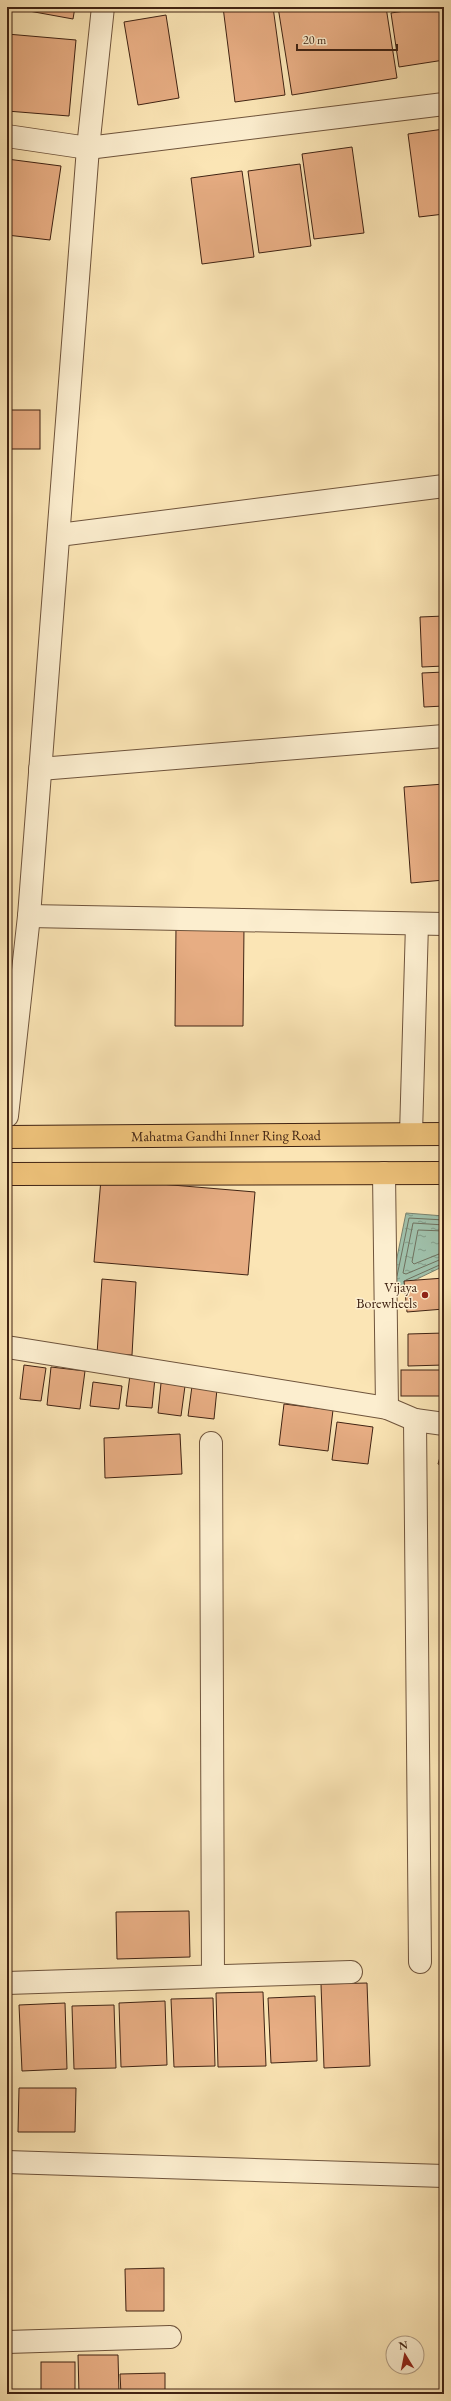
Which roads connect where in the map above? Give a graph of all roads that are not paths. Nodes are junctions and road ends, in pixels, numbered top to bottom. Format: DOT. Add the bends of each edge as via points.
graph roads {
  1 [pos="104,7"];
  2 [pos="444,104"];
  3 [pos="7,136"];
  4 [pos="88,148"];
  5 [pos="444,486"];
  6 [pos="59,535"];
  7 [pos="444,736"];
  8 [pos="40,769"];
  9 [pos="29,916"];
  10 [pos="417,924"];
  11 [pos="444,924"];
  12 [pos="7,1116"];
  13 [pos="412,1134"];
  14 [pos="444,1134"];
  15 [pos="7,1137"];
  16 [pos="384,1173"];
  17 [pos="444,1173"];
  18 [pos="7,1174"];
  19 [pos="7,1347"];
  20 [pos="387,1408"];
  21 [pos="415,1420"];
  22 [pos="444,1424"];
  23 [pos="211,1443"];
  24 [pos="420,1962"];
  25 [pos="351,1972"];
  26 [pos="213,1976"];
  27 [pos="7,1983"];
  28 [pos="7,2162"];
  29 [pos="444,2176"];
  30 [pos="170,2337"];
  31 [pos="7,2342"];
  1 -- 4 [label="street"];
  2 -- 4 [label="street"];
  3 -- 4 [label="street"];
  4 -- 6 [label="street"];
  5 -- 6 [label="street"];
  6 -- 8 [label="street"];
  7 -- 8 [label="street"];
  8 -- 9 [label="street"];
  9 -- 10 [label="street"];
  9 -- 12 [label="street"];
  10 -- 11 [label="street"];
  10 -- 13 [label="street"];
  13 -- 14 [label="main road, Mahatma Gandhi Inner Ring Road"];
  13 -- 15 [label="main road, Mahatma Gandhi Inner Ring Road"];
  16 -- 17 [label="main road"];
  16 -- 18 [label="main road"];
  16 -- 20 [label="street"];
  19 -- 20 [label="street"];
  20 -- 21 [label="street"];
  21 -- 22 [label="street"];
  21 -- 24 [label="street"];
  23 -- 26 [label="street"];
  25 -- 26 [label="street"];
  26 -- 27 [label="street"];
  28 -- 29 [label="street"];
  30 -- 31 [label="street"];
}
